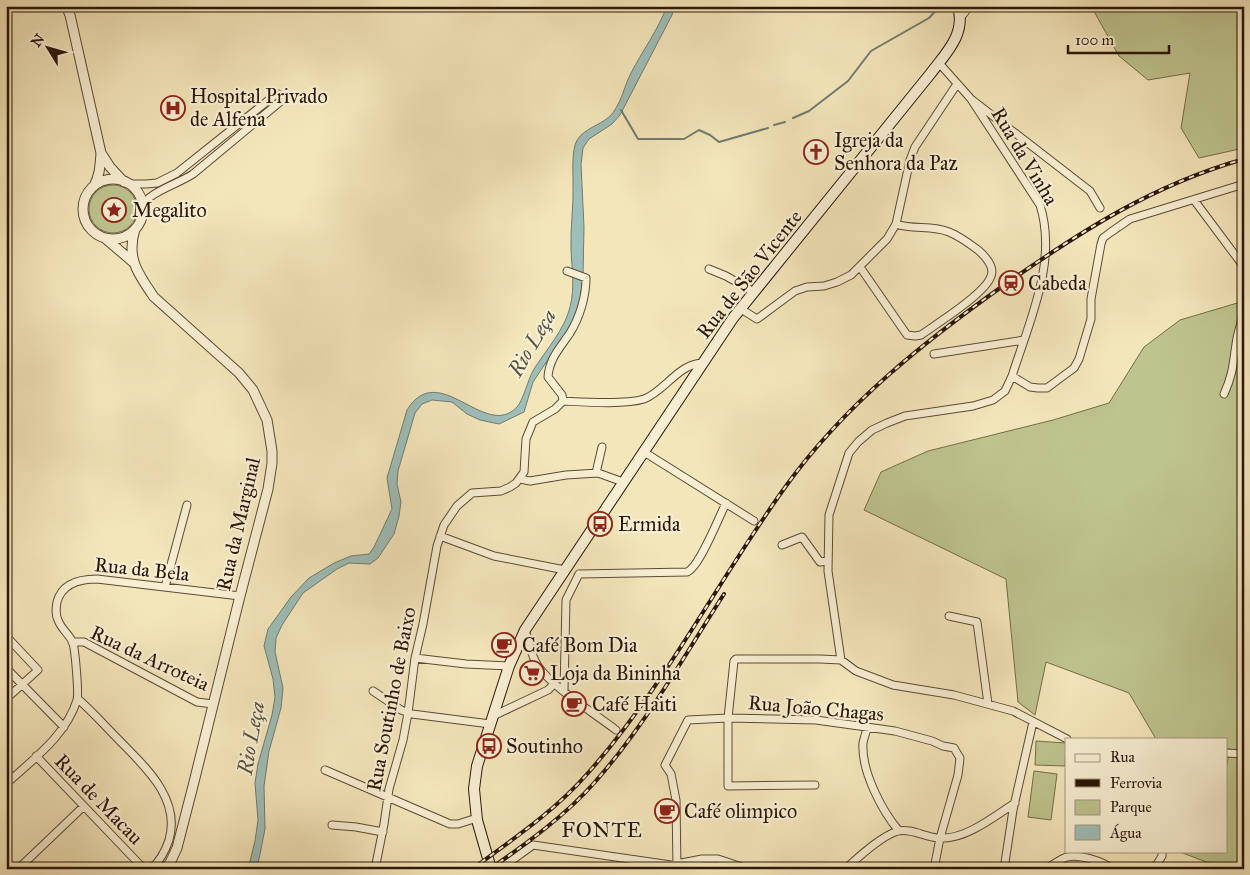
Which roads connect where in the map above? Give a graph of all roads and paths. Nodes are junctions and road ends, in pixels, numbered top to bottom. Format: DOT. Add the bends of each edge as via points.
graph roads {
  1 [pos="66,6"];
  2 [pos="958,6"];
  3 [pos="970,6"];
  4 [pos="962,17"];
  5 [pos="939,63"];
  6 [pos="957,84"];
  7 [pos="971,99"];
  8 [pos="239,124"];
  9 [pos="220,151"];
  10 [pos="101,153"];
  11 [pos="126,183"];
  12 [pos="1244,184"];
  13 [pos="93,187"];
  14 [pos="1194,200"];
  15 [pos="1100,208"];
  16 [pos="142,214"];
  17 [pos="896,224"];
  18 [pos="135,230"];
  19 [pos="106,238"];
  20 [pos="133,262"];
  21 [pos="860,267"];
  22 [pos="1244,268"];
  23 [pos="709,269"];
  24 [pos="567,271"];
  25 [pos="754,292"];
  26 [pos="741,309"];
  27 [pos="1244,310"];
  28 [pos="1024,340"];
  29 [pos="934,354"];
  30 [pos="703,363"];
  31 [pos="1012,376"];
  32 [pos="1224,394"];
  33 [pos="562,401"];
  34 [pos="602,447"];
  35 [pos="644,452"];
  36 [pos="596,473"];
  37 [pos="520,479"];
  38 [pos="623,482"];
  39 [pos="726,503"];
  40 [pos="187,505"];
  41 [pos="754,521"];
  42 [pos="440,536"];
  43 [pos="782,545"];
  44 [pos="827,562"];
  45 [pos="566,568"];
  46 [pos="578,574"];
  47 [pos="165,587"];
  48 [pos="240,596"];
  49 [pos="948,616"];
  50 [pos="525,630"];
  51 [pos="6,636"];
  52 [pos="72,642"];
  53 [pos="415,658"];
  54 [pos="841,660"];
  55 [pos="508,666"];
  56 [pos="6,668"];
  57 [pos="554,684"];
  58 [pos="22,685"];
  59 [pos="373,690"];
  60 [pos="564,691"];
  61 [pos="78,698"];
  62 [pos="6,700"];
  63 [pos="213,704"];
  64 [pos="988,704"];
  65 [pos="408,713"];
  66 [pos="728,718"];
  67 [pos="492,720"];
  68 [pos="1033,722"];
  69 [pos="64,727"];
  70 [pos="867,728"];
  71 [pos="616,730"];
  72 [pos="1065,738"];
  73 [pos="1228,754"];
  74 [pos="1244,754"];
  75 [pos="36,756"];
  76 [pos="325,770"];
  77 [pos="194,782"];
  78 [pos="6,784"];
  79 [pos="816,785"];
  80 [pos="388,797"];
  81 [pos="1015,803"];
  82 [pos="84,806"];
  83 [pos="477,818"];
  84 [pos="332,825"];
  85 [pos="899,831"];
  86 [pos="383,832"];
  87 [pos="940,838"];
  88 [pos="1162,854"];
  89 [pos="153,866"];
  90 [pos="677,866"];
  91 [pos="142,867"];
  92 [pos="1006,868"];
  93 [pos="18,869"];
  94 [pos="165,869"];
  95 [pos="172,869"];
  96 [pos="375,869"];
  97 [pos="491,869"];
  98 [pos="505,869"];
  99 [pos="748,869"];
  100 [pos="845,869"];
  101 [pos="934,869"];
  102 [pos="1046,869"];
  103 [pos="1112,869"];
  104 [pos="1154,869"];
  1 -- 10 [label="street"];
  2 -- 4 [label="main road"];
  3 -- 4 [label="street"];
  4 -- 5 [label="main road, Rua de São Vicente" via="956,39"];
  5 -- 6 [label="street"];
  5 -- 25 [label="main road, Rua de São Vicente"];
  6 -- 7 [label="street"];
  6 -- 17 [label="street" via="915,147"];
  7 -- 15 [label="street" via="1090,192"];
  7 -- 28 [label="street, Rua da Vinha" via="1040,204 1045,221 1042,278"];
  8 -- 9 [label="street" via="239,132"];
  8 -- 9 [label="street" via="275,95 281,97 281,101"];
  8 -- 11 [label="street" via="177,173 157,183"];
  9 -- 16 [label="street" via="186,178 152,195"];
  10 -- 11 [label="street" via="110,168"];
  10 -- 13 [label="street" via="98,178"];
  11 -- 13 [label="street" via="105,181"];
  11 -- 16 [label="street" via="140,197"];
  12 -- 14 [label="street"];
  13 -- 19 [label="street" via="84,200 84,217 92,231"];
  14 -- 22 [label="street"];
  14 -- 31 [label="street" via="1130,219 1103,238 1091,298 1091,319 1074,368 1047,388 1030,386"];
  16 -- 18 [label="street"];
  17 -- 21 [label="street" via="888,239"];
  17 -- 21 [label="street" via="949,232 975,248 991,266 992,275 985,288 921,334 910,336"];
  18 -- 19 [label="street" via="122,238"];
  18 -- 20 [label="street, Rua da Marginal" via="131,241"];
  19 -- 20 [label="street, Rua da Marginal"];
  20 -- 48 [label="street, Rua da Marginal" via="154,297 239,373 253,390 267,420 272,451 271,470"];
  21 -- 26 [label="street" via="837,282 795,292 757,318"];
  23 -- 25 [label="street"];
  24 -- 33 [label="street" via="586,278 586,287 576,321 548,367 548,377 562,395"];
  25 -- 26 [label="main road, Rua de São Vicente"];
  26 -- 30 [label="main road, Rua de São Vicente"];
  27 -- 32 [label="street" via="1235,362"];
  28 -- 29 [label="street"];
  28 -- 31 [label="street, Rua da Vinha"];
  30 -- 33 [label="street" via="690,366 643,399"];
  30 -- 35 [label="main road, Rua de São Vicente"];
  31 -- 44 [label="street, Rua da Vinha" via="1005,391 993,400 906,416 872,430 858,442 849,452 829,515"];
  33 -- 37 [label="street" via="533,422 526,439 526,463"];
  34 -- 36 [label="street"];
  35 -- 38 [label="main road, Rua de São Vicente"];
  35 -- 39 [label="street"];
  36 -- 37 [label="street" via="530,481"];
  36 -- 38 [label="street"];
  37 -- 42 [label="street, Rua Soutinho de Baixo" via="501,490 472,493 448,517"];
  38 -- 45 [label="main road, Rua de São Vicente"];
  39 -- 41 [label="street"];
  39 -- 46 [label="street" via="692,571"];
  40 -- 47 [label="street"];
  42 -- 45 [label="street" via="494,556"];
  42 -- 53 [label="street, Rua Soutinho de Baixo"];
  43 -- 44 [label="street" via="802,537 820,562"];
  44 -- 54 [label="street, Rua da Vinha"];
  45 -- 46 [label="street"];
  45 -- 50 [label="main road, Rua de São Vicente"];
  46 -- 60 [label="street" via="566,600"];
  47 -- 48 [label="street, Rua da Bela"];
  47 -- 52 [label="street, Rua da Bela" via="97,579 72,584 61,592 56,607 61,627"];
  48 -- 63 [label="street, Rua da Marginal"];
  49 -- 64 [label="street" via="977,622"];
  50 -- 55 [label="main road, Rua de São Vicente"];
  50 -- 57 [label="street" via="538,666"];
  51 -- 58 [label="street" via="38,670"];
  52 -- 61 [label="street, Rua da Bela"];
  52 -- 63 [label="street, Rua da Arroteia" via="84,642 197,702"];
  53 -- 55 [label="street"];
  53 -- 65 [label="street, Rua Soutinho de Baixo"];
  54 -- 64 [label="street" via="856,671 883,682"];
  54 -- 66 [label="street" via="734,661"];
  55 -- 67 [label="main road, Rua de São Vicente"];
  56 -- 58 [label="street"];
  57 -- 60 [label="street"];
  57 -- 67 [label="street"];
  58 -- 62 [label="street"];
  58 -- 69 [label="street"];
  59 -- 65 [label="street"];
  60 -- 71 [label="street"];
  61 -- 69 [label="street"];
  61 -- 89 [label="street" via="148,771 165,794 171,816 170,834 165,851"];
  63 -- 77 [label="street, Rua da Marginal"];
  64 -- 68 [label="street" via="1013,711"];
  65 -- 67 [label="street"];
  65 -- 80 [label="street, Rua Soutinho de Baixo"];
  66 -- 70 [label="street, Rua João Chagas" via="816,720"];
  66 -- 79 [label="street" via="728,786"];
  66 -- 90 [label="street, Rua João Chagas" via="688,720 665,766 671,774 676,800"];
  67 -- 83 [label="main road, Rua de São Vicente" via="477,766 474,789"];
  68 -- 72 [label="street"];
  68 -- 81 [label="street"];
  69 -- 75 [label="street"];
  70 -- 85 [label="street" via="863,743 868,775 892,824"];
  70 -- 87 [label="street, Rua João Chagas" via="932,740 958,752 958,775"];
  73 -- 74 [label="street"];
  75 -- 78 [label="street"];
  75 -- 82 [label="street, Rua de Macau"];
  76 -- 80 [label="street"];
  77 -- 94 [label="street, Rua da Marginal" via="177,848"];
  77 -- 95 [label="street, Rua da Marginal" via="184,843"];
  80 -- 83 [label="street" via="450,824"];
  80 -- 86 [label="street, Rua Soutinho de Baixo"];
  81 -- 87 [label="street" via="972,830"];
  81 -- 92 [label="street"];
  82 -- 91 [label="street, Rua de Macau"];
  82 -- 93 [label="street"];
  83 -- 97 [label="main road, Rua de São Vicente"];
  84 -- 86 [label="street"];
  85 -- 87 [label="street"];
  85 -- 100 [label="street" via="884,838"];
  86 -- 96 [label="street, Rua Soutinho de Baixo"];
  87 -- 101 [label="street"];
  88 -- 104 [label="street"];
  89 -- 91 [label="street, Rua de Macau"];
  90 -- 98 [label="street" via="533,844 504,866"];
  90 -- 99 [label="street" via="702,859 718,859"];
  102 -- 103 [label="street" via="1066,857 1098,861"];
}
